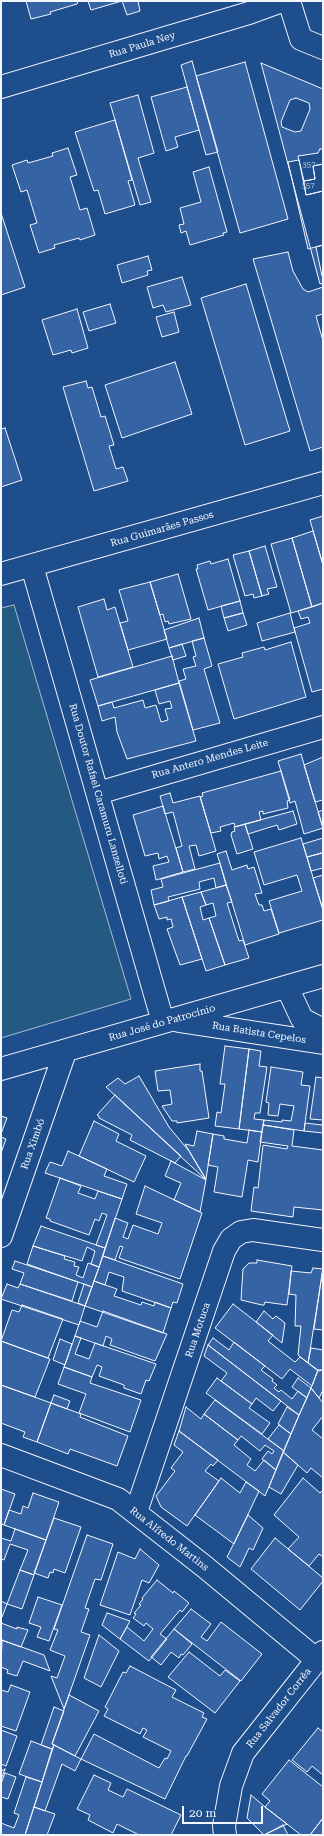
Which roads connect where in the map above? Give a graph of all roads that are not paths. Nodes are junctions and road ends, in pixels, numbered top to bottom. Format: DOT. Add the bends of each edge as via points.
graph roads {
  1 [pos="282,1"];
  2 [pos="289,1"];
  3 [pos="323,48"];
  4 [pos="1,87"];
  5 [pos="323,482"];
  6 [pos="32,566"];
  7 [pos="1,574"];
  8 [pos="323,727"];
  9 [pos="98,793"];
  10 [pos="323,976"];
  11 [pos="287,987"];
  12 [pos="168,1021"];
  13 [pos="323,1030"];
  14 [pos="323,1043"];
  15 [pos="65,1052"];
  16 [pos="1,1070"];
  17 [pos="1,1236"];
  18 [pos="323,1240"];
  19 [pos="1,1455"];
  20 [pos="136,1512"];
  21 [pos="320,1656"];
  22 [pos="225,1835"];
  1 -- 4 [label="street, Rua Paula Ney"];
  2 -- 3 [label="street" via="301,39"];
  5 -- 6 [label="street, Rua Guimarães Passos"];
  6 -- 7 [label="street, Rua Guimarães Passos"];
  6 -- 9 [label="street, Rua Doutor Rafael Caramuru Lanzelloti"];
  8 -- 9 [label="street, Rua Antero Mendes Leite"];
  9 -- 12 [label="street, Rua Doutor Rafael Caramuru Lanzelloti"];
  10 -- 11 [label="street, Rua José do Patrocínio"];
  11 -- 12 [label="street, Rua José do Patrocínio"];
  11 -- 13 [label="street, Rua Batista Cepelos" via="302,1019"];
  12 -- 14 [label="street, Rua Batista Cepelos"];
  12 -- 15 [label="street, Rua José do Patrocínio"];
  15 -- 16 [label="street, Rua José do Patrocínio"];
  15 -- 17 [label="street, Rua Ximbó"];
  18 -- 20 [label="street, Rua Motuca" via="253,1230 241,1232 231,1239 224,1251"];
  19 -- 20 [label="street, Rua Alfredo Martins" via="118,1499"];
  20 -- 21 [label="street, Rua Alfredo Martins"];
  21 -- 22 [label="street, Rua Salvador Corrêa" via="243,1753 231,1786 224,1826"];
}
